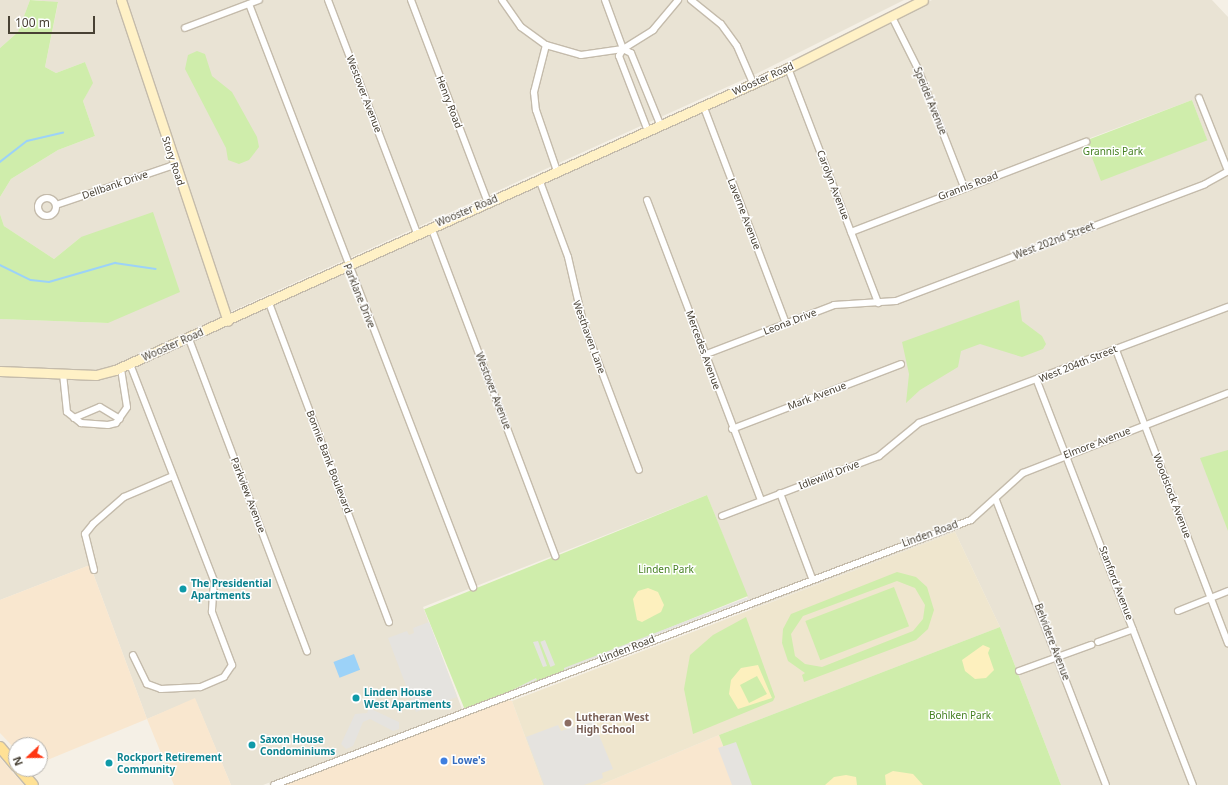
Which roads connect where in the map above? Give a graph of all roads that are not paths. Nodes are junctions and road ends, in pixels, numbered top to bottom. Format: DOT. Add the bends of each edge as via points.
graph roads {
  1 [pos="121,0"];
  2 [pos="259,0"];
  3 [pos="328,0"];
  4 [pos="411,0"];
  5 [pos="502,0"];
  6 [pos="605,0"];
  7 [pos="678,0"];
  8 [pos="692,0"];
  9 [pos="923,0"];
  10 [pos="249,4"];
  11 [pos="892,17"];
  12 [pos="185,28"];
  13 [pos="546,45"];
  14 [pos="623,49"];
  15 [pos="788,68"];
  16 [pos="753,83"];
  17 [pos="1199,98"];
  18 [pos="703,105"];
  19 [pos="660,124"];
  20 [pos="648,131"];
  21 [pos="1086,142"];
  22 [pos="174,165"];
  23 [pos="557,171"];
  24 [pos="1228,171"];
  25 [pos="539,179"];
  26 [pos="964,187"];
  27 [pos="648,200"];
  28 [pos="488,203"];
  29 [pos="56,205"];
  30 [pos="431,227"];
  31 [pos="851,232"];
  32 [pos="418,233"];
  33 [pos="347,268"];
  34 [pos="268,303"];
  35 [pos="878,303"];
  36 [pos="1228,307"];
  37 [pos="228,321"];
  38 [pos="786,323"];
  39 [pos="189,338"];
  40 [pos="1116,350"];
  41 [pos="704,355"];
  42 [pos="130,364"];
  43 [pos="901,364"];
  44 [pos="121,368"];
  45 [pos="0,371"];
  46 [pos="64,374"];
  47 [pos="1037,381"];
  48 [pos="1228,393"];
  49 [pos="74,418"];
  50 [pos="120,418"];
  51 [pos="928,420"];
  52 [pos="1145,426"];
  53 [pos="732,429"];
  54 [pos="1067,454"];
  55 [pos="639,470"];
  56 [pos="173,476"];
  57 [pos="780,494"];
  58 [pos="761,500"];
  59 [pos="996,500"];
  60 [pos="980,513"];
  61 [pos="722,516"];
  62 [pos="555,556"];
  63 [pos="94,570"];
  64 [pos="812,578"];
  65 [pos="473,587"];
  66 [pos="1228,591"];
  67 [pos="1211,598"];
  68 [pos="1178,611"];
  69 [pos="389,622"];
  70 [pos="1133,629"];
  71 [pos="1098,642"];
  72 [pos="1228,644"];
  73 [pos="1091,645"];
  74 [pos="307,651"];
  75 [pos="133,655"];
  76 [pos="1058,657"];
  77 [pos="1019,671"];
  78 [pos="0,747"];
  79 [pos="8,756"];
  80 [pos="26,777"];
  81 [pos="33,785"];
  82 [pos="274,785"];
  83 [pos="1106,785"];
  84 [pos="1193,785"];
  1 -- 22 [label="main road, Story Road"];
  2 -- 10 [label="street"];
  3 -- 32 [label="street, Westover Avenue"];
  4 -- 28 [label="street, Henry Road"];
  5 -- 13 [label="street" via="521,27"];
  6 -- 14 [label="street"];
  7 -- 14 [label="street" via="653,30"];
  8 -- 16 [label="street" via="721,24 737,46"];
  9 -- 11 [label="main road, Wooster Road"];
  10 -- 12 [label="street"];
  10 -- 33 [label="street, Parklane Drive"];
  11 -- 15 [label="main road, Wooster Road"];
  11 -- 26 [label="street, Speidel Avenue" via="918,69"];
  13 -- 14 [label="street" via="581,55"];
  13 -- 23 [label="street" via="534,92 536,110"];
  14 -- 19 [label="street" via="631,53"];
  14 -- 20 [label="street" via="619,56"];
  15 -- 16 [label="main road, Wooster Road"];
  15 -- 31 [label="street, Carolyn Avenue"];
  16 -- 18 [label="main road, Wooster Road"];
  17 -- 24 [label="street"];
  18 -- 19 [label="main road, Wooster Road"];
  18 -- 38 [label="street, Laverne Avenue"];
  19 -- 20 [label="main road, Wooster Road"];
  20 -- 23 [label="main road, Wooster Road"];
  21 -- 26 [label="street, Grannis Road"];
  22 -- 29 [label="street, Dellbank Drive"];
  22 -- 37 [label="main road, Story Road"];
  23 -- 25 [label="main road, Wooster Road"];
  24 -- 35 [label="street, West 202nd Street" via="1205,184 896,301"];
  25 -- 28 [label="main road, Wooster Road"];
  25 -- 55 [label="street, Westhaven Lane" via="568,257 582,322"];
  26 -- 31 [label="street, Grannis Road"];
  27 -- 41 [label="street, Mercedes Avenue"];
  28 -- 30 [label="main road, Wooster Road"];
  30 -- 32 [label="main road, Wooster Road"];
  30 -- 62 [label="street, Westover Avenue"];
  31 -- 35 [label="street, Carolyn Avenue"];
  32 -- 33 [label="main road, Wooster Road"];
  33 -- 34 [label="main road, Wooster Road"];
  33 -- 65 [label="street, Parklane Drive" via="385,354"];
  34 -- 37 [label="main road, Wooster Road"];
  34 -- 69 [label="street, Bonnie Bank Boulevard"];
  35 -- 38 [label="street, Leona Drive" via="834,305"];
  36 -- 40 [label="street, West 204th Street"];
  37 -- 39 [label="main road, Wooster Road"];
  38 -- 41 [label="street, Leona Drive"];
  39 -- 42 [label="main road, Wooster Road"];
  39 -- 74 [label="street, Parkview Avenue"];
  40 -- 47 [label="street, West 204th Street"];
  40 -- 52 [label="street, Woodstock Avenue"];
  41 -- 53 [label="street, Mercedes Avenue"];
  42 -- 44 [label="main road, Wooster Road"];
  42 -- 56 [label="street"];
  43 -- 53 [label="street, Mark Avenue"];
  44 -- 46 [label="main road, Wooster Road" via="96,375"];
  44 -- 50 [label="street" via="127,407"];
  45 -- 46 [label="main road, Wooster Road"];
  46 -- 49 [label="street" via="64,404"];
  47 -- 51 [label="street, West 204th Street"];
  47 -- 54 [label="street, Stanford Avenue"];
  48 -- 52 [label="street, Elmore Avenue"];
  49 -- 50 [label="street" via="97,426"];
  49 -- 50 [label="street" via="100,407"];
  51 -- 57 [label="street, Idlewild Drive" via="904,433 879,456"];
  52 -- 54 [label="street, Elmore Avenue"];
  52 -- 67 [label="street, Woodstock Avenue"];
  53 -- 58 [label="street, Mercedes Avenue"];
  54 -- 59 [label="street, Elmore Avenue" via="1023,473"];
  54 -- 70 [label="street, Stanford Avenue"];
  56 -- 63 [label="street" via="124,497 93,524 85,534"];
  56 -- 75 [label="street" via="214,582 212,612 232,665 224,678 200,687 161,689 147,684"];
  57 -- 58 [label="street, Idlewild Drive"];
  57 -- 64 [label="street"];
  58 -- 61 [label="street, Idlewild Drive"];
  59 -- 60 [label="street, Elmore Avenue"];
  59 -- 76 [label="street, Belvidere Avenue"];
  60 -- 64 [label="street, Linden Road" via="971,520"];
  64 -- 82 [label="street, Linden Road"];
  66 -- 67 [label="street"];
  67 -- 68 [label="street"];
  67 -- 72 [label="street, Woodstock Avenue"];
  70 -- 71 [label="street"];
  70 -- 84 [label="street, Stanford Avenue"];
  73 -- 76 [label="street"];
  76 -- 77 [label="street"];
  76 -- 83 [label="street, Belvidere Avenue"];
  78 -- 79 [label="main road"];
  80 -- 81 [label="main road"];
}
